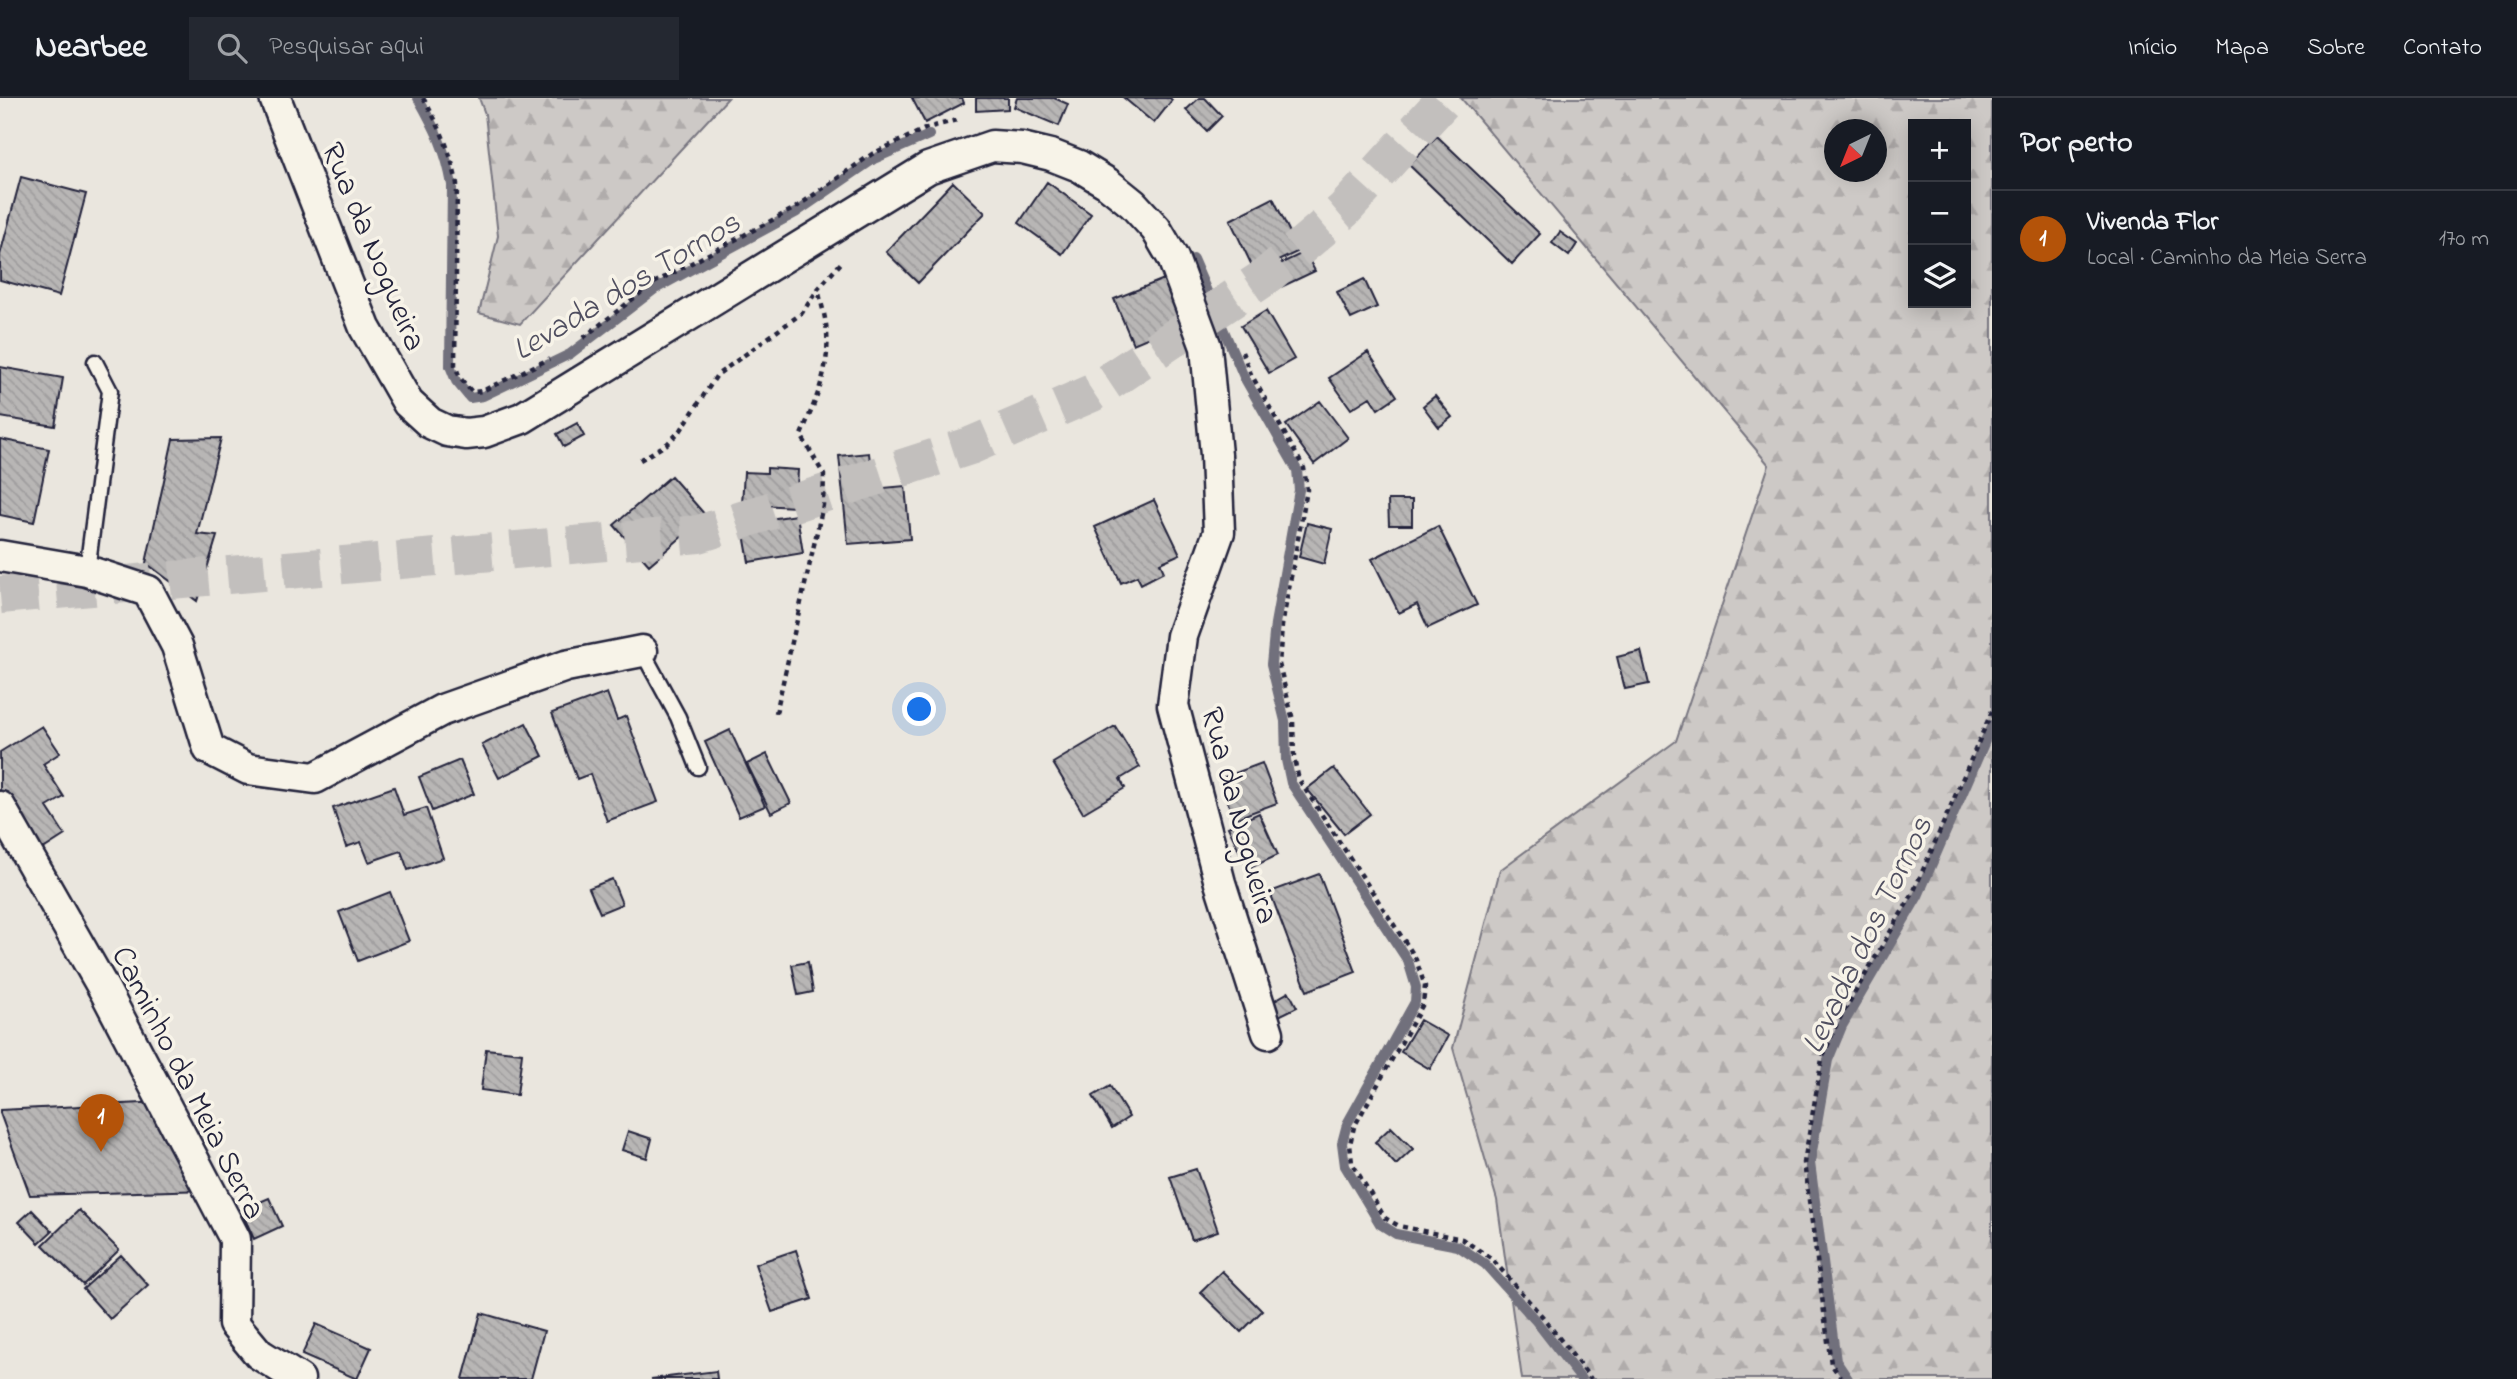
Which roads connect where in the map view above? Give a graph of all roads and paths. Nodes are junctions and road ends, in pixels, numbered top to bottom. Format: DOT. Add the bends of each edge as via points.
graph roads {
  1 [pos="275,98"];
  2 [pos="424,98"];
  3 [pos="928,128"];
  4 [pos="844,260"];
  5 [pos="818,289"];
  6 [pos="578,342"];
  7 [pos="555,356"];
  8 [pos="95,362"];
  9 [pos="1295,451"];
  10 [pos="640,460"];
  11 [pos="0,555"];
  12 [pos="87,571"];
  13 [pos="642,652"];
  14 [pos="1992,711"];
  15 [pos="776,713"];
  16 [pos="698,767"];
  17 [pos="0,807"];
  18 [pos="1268,1033"];
  19 [pos="299,1379"];
  20 [pos="1591,1379"];
  21 [pos="1842,1379"];
  1 -- 18 [label="street, Rua da Nogueira" via="365,328 418,414 447,431 466,434 522,418 928,168 954,159 992,146 1022,148 1079,166 1133,204 1156,229 1173,258 1206,347 1219,532 1182,636 1173,705 1220,883"];
  2 -- 7 [label="path" via="448,146 457,184 455,365 460,378 472,392 482,391"];
  3 -- 6 [label="path" via="872,154 794,208 652,284"];
  4 -- 5 [label="path"];
  5 -- 10 [label="path" via="802,313 717,375 681,430"];
  5 -- 15 [label="path" via="827,332 826,359 821,389 801,435 824,475 823,505"];
  8 -- 12 [label="lane" via="110,391"];
  9 -- 20 [label="path" via="1304,468 1307,490 1279,664 1293,720 1299,780 1415,957 1424,986 1423,1004 1354,1127 1352,1163 1385,1219 1462,1239 1491,1258"];
  11 -- 12 [label="street"];
  12 -- 13 [label="street" via="148,591 177,646 209,748 248,769 315,778 442,710 566,666"];
  13 -- 16 [label="lane" via="678,717"];
  14 -- 21 [label="path" via="1913,893 1822,1059 1804,1163 1831,1364"];
  17 -- 19 [label="street, Caminho da Meia Serra" via="105,991 235,1239 234,1324 259,1354"];
}
